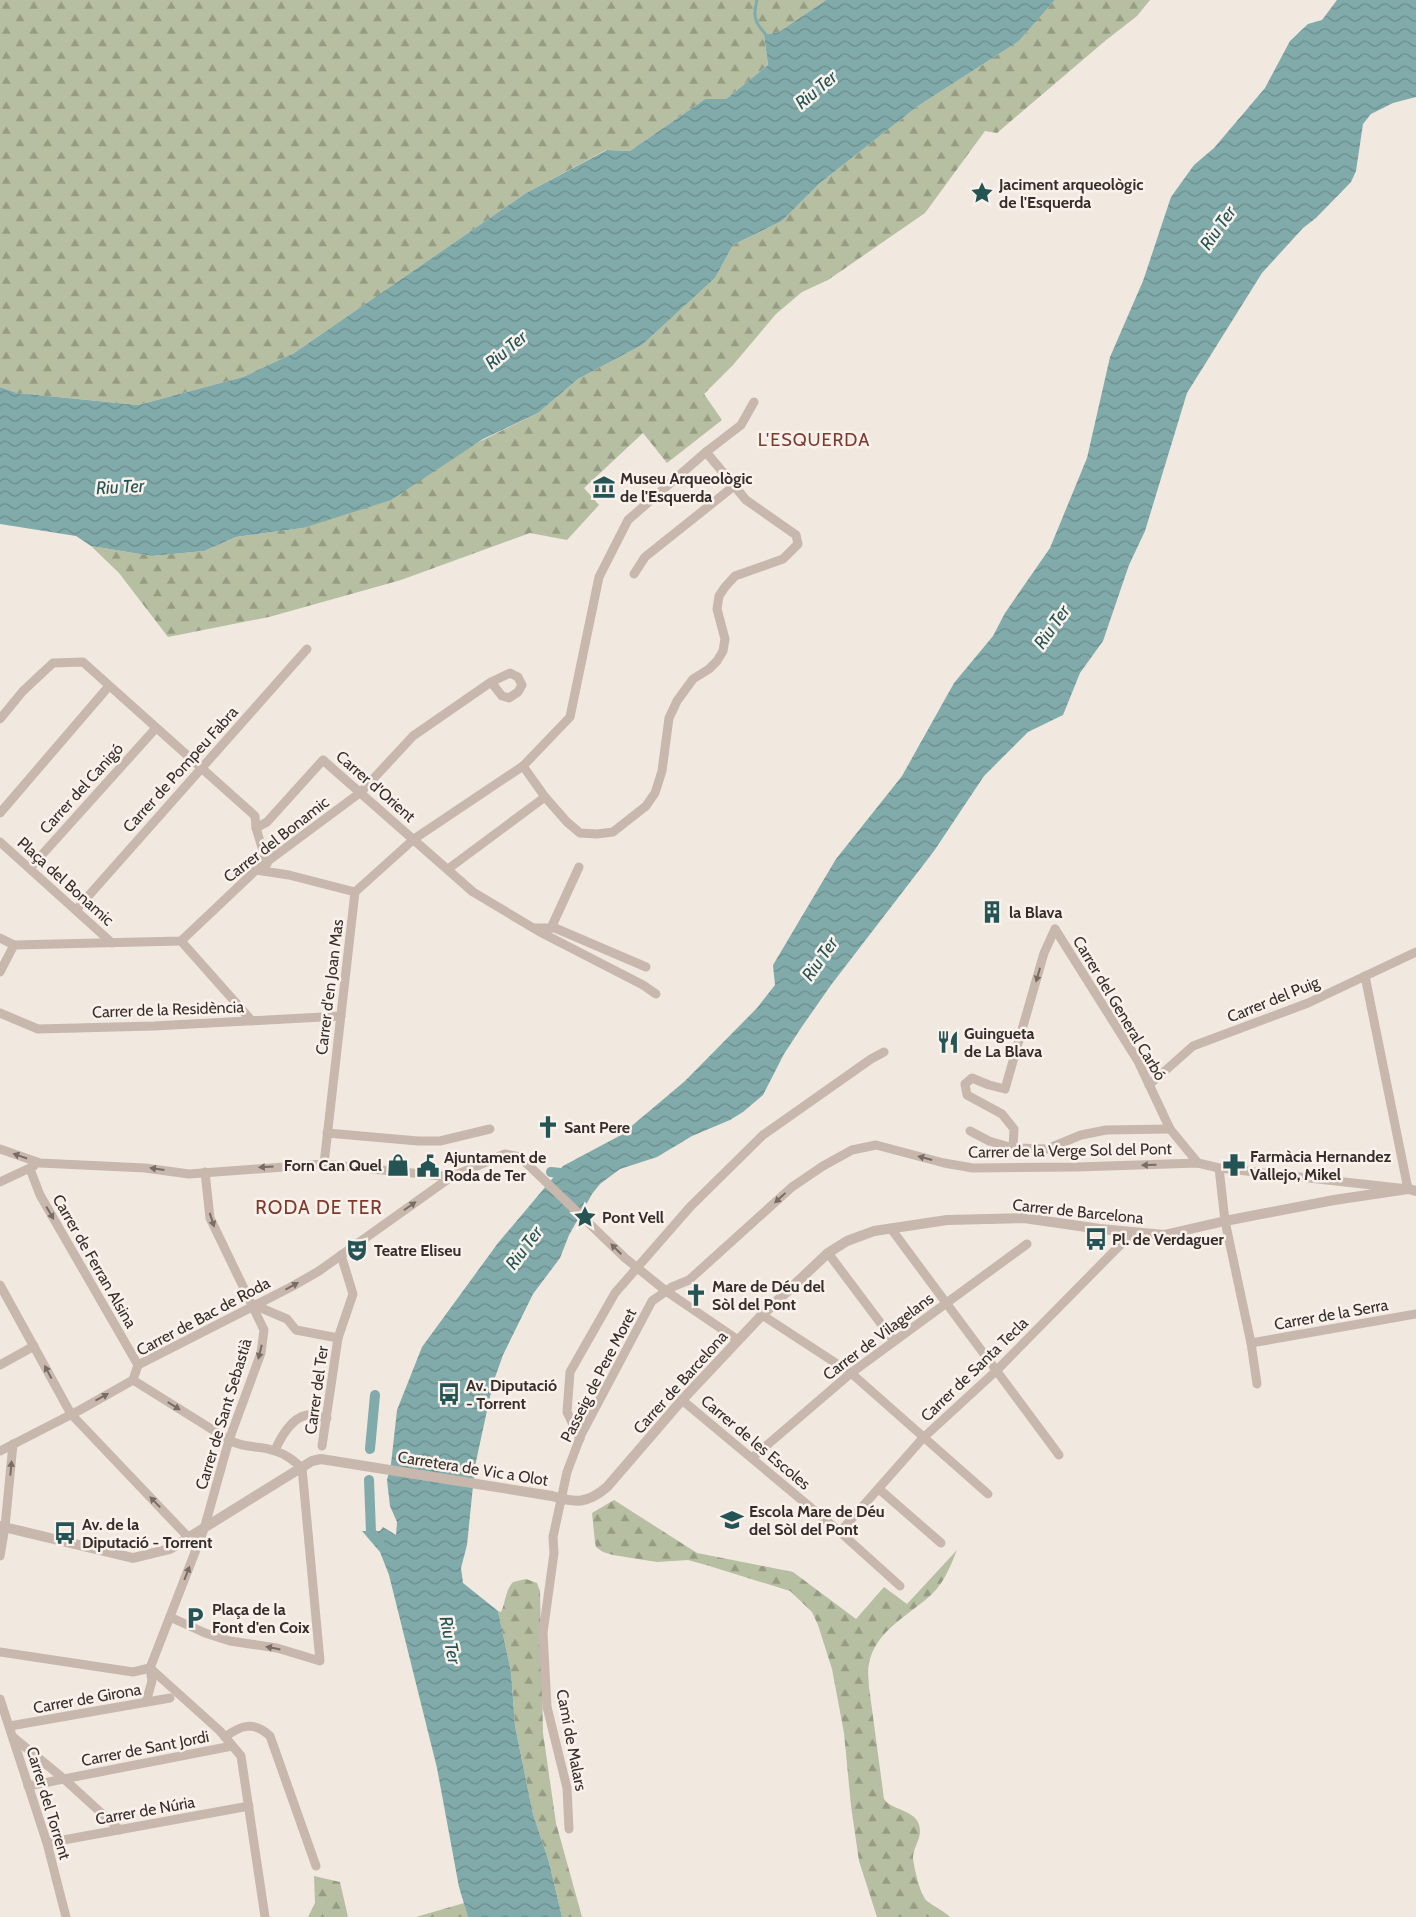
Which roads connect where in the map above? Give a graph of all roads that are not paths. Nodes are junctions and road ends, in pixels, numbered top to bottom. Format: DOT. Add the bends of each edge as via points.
graph roads {
  1 [pos="754,402"];
  2 [pos="706,452"];
  3 [pos="734,486"];
  4 [pos="634,574"];
  5 [pos="307,649"];
  6 [pos="491,682"];
  7 [pos="109,686"];
  8 [pos="0,719"];
  9 [pos="156,728"];
  10 [pos="524,766"];
  11 [pos="200,768"];
  12 [pos="361,792"];
  13 [pos="545,797"];
  14 [pos="0,813"];
  15 [pos="256,828"];
  16 [pos="414,839"];
  17 [pos="0,842"];
  18 [pos="267,864"];
  19 [pos="579,867"];
  20 [pos="30,868"];
  21 [pos="448,869"];
  22 [pos="256,870"];
  23 [pos="355,892"];
  24 [pos="76,910"];
  25 [pos="535,928"];
  26 [pos="551,928"];
  27 [pos="0,938"];
  28 [pos="181,941"];
  29 [pos="112,943"];
  30 [pos="14,945"];
  31 [pos="1416,952"];
  32 [pos="646,967"];
  33 [pos="0,972"];
  34 [pos="1365,976"];
  35 [pos="656,994"];
  36 [pos="0,1013"];
  37 [pos="340,1016"];
  38 [pos="252,1021"];
  39 [pos="884,1052"];
  40 [pos="1149,1085"];
  41 [pos="490,1129"];
  42 [pos="1170,1129"];
  43 [pos="970,1131"];
  44 [pos="327,1133"];
  45 [pos="1013,1148"];
  46 [pos="0,1149"];
  47 [pos="40,1163"];
  48 [pos="1198,1163"];
  49 [pos="324,1164"];
  50 [pos="1219,1168"];
  51 [pos="30,1169"];
  52 [pos="206,1172"];
  53 [pos="451,1177"];
  54 [pos="0,1182"];
  55 [pos="1412,1190"];
  56 [pos="1225,1221"];
  57 [pos="892,1230"];
  58 [pos="1133,1232"];
  59 [pos="1027,1244"];
  60 [pos="828,1253"];
  61 [pos="341,1255"];
  62 [pos="0,1285"];
  63 [pos="666,1291"];
  64 [pos="946,1304"];
  65 [pos="254,1305"];
  66 [pos="1416,1314"];
  67 [pos="762,1315"];
  68 [pos="338,1338"];
  69 [pos="738,1340"];
  70 [pos="894,1341"];
  71 [pos="1251,1343"];
  72 [pos="34,1346"];
  73 [pos="0,1365"];
  74 [pos="138,1365"];
  75 [pos="996,1371"];
  76 [pos="850,1373"];
  77 [pos="133,1380"];
  78 [pos="1257,1384"];
  79 [pos="682,1400"];
  80 [pos="71,1414"];
  81 [pos="327,1418"];
  82 [pos="923,1438"];
  83 [pos="580,1439"];
  84 [pos="229,1440"];
  85 [pos="13,1444"];
  86 [pos="322,1446"];
  87 [pos="274,1450"];
  88 [pos="0,1451"];
  89 [pos="1059,1455"];
  90 [pos="752,1458"];
  91 [pos="302,1468"];
  92 [pos="607,1486"];
  93 [pos="879,1489"];
  94 [pos="988,1494"];
  95 [pos="3,1527"];
  96 [pos="204,1529"];
  97 [pos="840,1532"];
  98 [pos="553,1537"];
  99 [pos="189,1538"];
  100 [pos="941,1542"];
  101 [pos="0,1556"];
  102 [pos="900,1586"];
  103 [pos="170,1617"];
  104 [pos="0,1652"];
  105 [pos="150,1668"];
  106 [pos="170,1698"];
  107 [pos="0,1699"];
  108 [pos="146,1702"];
  109 [pos="10,1726"];
  110 [pos="13,1737"];
  111 [pos="225,1737"];
  112 [pos="232,1746"];
  113 [pos="64,1779"];
  114 [pos="28,1786"];
  115 [pos="249,1806"];
  116 [pos="568,1829"];
  117 [pos="120,1830"];
  118 [pos="47,1843"];
  119 [pos="316,1866"];
  120 [pos="66,1917"];
  121 [pos="265,1917"];
  1 -- 2 [label="street" via="741,425"];
  2 -- 3 [label="street"];
  2 -- 10 [label="street" via="628,520 599,577 570,717"];
  3 -- 4 [label="street" via="645,557"];
  3 -- 13 [label="street" via="746,500 796,535 798,544 782,559 735,576 719,596 717,609 725,639 723,651 709,669 693,679 668,718 662,771 655,793 646,806 613,832 596,834 580,833"];
  5 -- 11 [label="street, Carrer de Pompeu Fabra"];
  6 -- 12 [label="street, Carrer del Bonamic" via="413,736"];
  7 -- 8 [label="street" via="83,662 53,663 23,691"];
  7 -- 9 [label="street"];
  7 -- 14 [label="street"];
  9 -- 11 [label="street"];
  9 -- 20 [label="street, Carrer del Canigó"];
  10 -- 13 [label="street"];
  10 -- 16 [label="street"];
  11 -- 15 [label="street" via="255,816"];
  11 -- 24 [label="street, Carrer de Pompeu Fabra"];
  12 -- 15 [label="street, Carrer d'Orient" via="324,760 267,822"];
  12 -- 16 [label="street, Carrer d'Orient"];
  12 -- 18 [label="street, Carrer del Bonamic"];
  13 -- 21 [label="street"];
  15 -- 18 [label="street"];
  16 -- 21 [label="street, Carrer d'Orient"];
  16 -- 23 [label="street"];
  17 -- 20 [label="street, Plaça del Bonamic"];
  18 -- 22 [label="street, Carrer del Bonamic"];
  19 -- 26 [label="street"];
  20 -- 24 [label="street, Plaça del Bonamic"];
  21 -- 25 [label="street, Carrer d'Orient" via="473,892"];
  22 -- 23 [label="street"];
  22 -- 28 [label="street, Carrer del Bonamic"];
  23 -- 37 [label="street, Carrer d'en Joan Mas"];
  24 -- 29 [label="street, Plaça del Bonamic"];
  25 -- 26 [label="street"];
  25 -- 35 [label="street, Carrer d'Orient"];
  26 -- 32 [label="street"];
  27 -- 30 [label="street"];
  28 -- 29 [label="street"];
  28 -- 38 [label="street"];
  29 -- 30 [label="street"];
  30 -- 33 [label="street"];
  31 -- 34 [label="street, Carrer del Puig"];
  34 -- 40 [label="street, Carrer del Puig" via="1308,1003 1193,1046"];
  34 -- 55 [label="street"];
  36 -- 38 [label="street, Carrer de la Residència" via="38,1029"];
  37 -- 38 [label="street, Carrer de la Residència"];
  37 -- 44 [label="street, Carrer d'en Joan Mas"];
  39 -- 83 [label="street" via="763,1135 690,1207 615,1294 570,1372 567,1412"];
  40 -- 42 [label="street, Carrer del General Carbó"];
  40 -- 45 [label="street, Carrer del General Carbó, one-way" via="1138,1061 1055,930 1044,953 1005,1089 972,1078 965,1084 966,1095 1002,1114 1014,1129"];
  41 -- 44 [label="street" via="440,1141"];
  42 -- 45 [label="street" via="1106,1130 1082,1135 1047,1149"];
  42 -- 48 [label="street, Carrer del General Carbó"];
  43 -- 45 [label="street" via="989,1142"];
  44 -- 49 [label="street, Carrer d'en Joan Mas"];
  47 -- 46 [label="street, one-way"];
  47 -- 51 [label="street"];
  52 -- 47 [label="street, one-way" via="189,1174 145,1168"];
  48 -- 50 [label="street, Carrer de la Verge Sol del Pont"];
  48 -- 63 [label="street, Carrer de la Verge Sol del Pont, one-way" via="973,1168 876,1144 852,1150 792,1187 689,1280"];
  49 -- 52 [label="street, one-way"];
  49 -- 53 [label="street"];
  50 -- 55 [label="street, Carrer de la Verge Sol del Pont"];
  50 -- 56 [label="street"];
  51 -- 54 [label="street"];
  51 -- 74 [label="street, Carrer de Ferran Alsina, one-way" via="40,1195"];
  52 -- 65 [label="street, Carrer de Sant Sebastià, one-way" via="210,1218"];
  61 -- 53 [label="street, Carrer de Bac de Roda, one-way"];
  63 -- 53 [label="street, Carrer de Bac de Roda, one-way" via="625,1258 520,1157 505,1154"];
  55 -- 56 [label="street, Carrer de Barcelona" via="1334,1200"];
  56 -- 58 [label="street, Carrer de Barcelona" via="1164,1236"];
  56 -- 71 [label="street"];
  57 -- 58 [label="street, Carrer de Barcelona" via="947,1220 1024,1218"];
  57 -- 60 [label="street, Carrer de Barcelona" via="874,1231 847,1241"];
  57 -- 64 [label="street"];
  58 -- 75 [label="street, Carrer de Santa Tecla"];
  59 -- 64 [label="street, Carrer de Vilagelans"];
  60 -- 67 [label="street, Carrer de Barcelona"];
  60 -- 70 [label="street"];
  65 -- 61 [label="street, Carrer de Bac de Roda, one-way" via="305,1279"];
  61 -- 68 [label="street, Carrer del Ter" via="353,1294"];
  62 -- 72 [label="street"];
  63 -- 69 [label="street"];
  63 -- 83 [label="street, Passeig de Pere Moret" via="652,1302"];
  64 -- 70 [label="street, Carrer de Vilagelans"];
  64 -- 75 [label="street"];
  65 -- 68 [label="street" via="287,1320 296,1330"];
  65 -- 74 [label="street, Carrer de Bac de Roda"];
  65 -- 84 [label="street, Carrer de Sant Sebastià, one-way" via="264,1330 260,1353"];
  66 -- 71 [label="street, Carrer de la Serra"];
  67 -- 69 [label="street, Carrer de Barcelona"];
  67 -- 76 [label="street"];
  68 -- 81 [label="street, Carrer del Ter"];
  69 -- 79 [label="street, Carrer de Barcelona"];
  70 -- 76 [label="street, Carrer de Vilagelans"];
  71 -- 78 [label="street"];
  72 -- 73 [label="street"];
  80 -- 72 [label="street, one-way"];
  74 -- 77 [label="street, Carrer de Bac de Roda"];
  75 -- 82 [label="street, Carrer de Santa Tecla"];
  75 -- 89 [label="street"];
  76 -- 82 [label="street"];
  76 -- 90 [label="street, Carrer de Vilagelans"];
  80 -- 77 [label="street, Carrer de Bac de Roda, one-way"];
  77 -- 84 [label="street, one-way"];
  79 -- 90 [label="street, Carrer de les Escoles"];
  79 -- 92 [label="street, Carrer de Barcelona"];
  80 -- 85 [label="street, Carrer de Bac de Roda"];
  99 -- 80 [label="street, one-way"];
  81 -- 86 [label="street, Carrer del Ter"];
  81 -- 87 [label="street" via="306,1415 294,1421"];
  82 -- 93 [label="street, Carrer de Santa Tecla"];
  82 -- 94 [label="street"];
  83 -- 98 [label="street, Passeig de Pere Moret" via="567,1472"];
  84 -- 87 [label="street" via="240,1446"];
  84 -- 96 [label="street, Carrer de Sant Sebastià"];
  85 -- 88 [label="street, Carrer de Bac de Roda"];
  95 -- 85 [label="street, one-way"];
  87 -- 91 [label="street"];
  90 -- 97 [label="street, Carrer de les Escoles"];
  91 -- 92 [label="street, Carretera de Vic a Olot" via="312,1461 330,1459 576,1502 598,1495"];
  91 -- 96 [label="street"];
  91 -- 103 [label="street, one-way" via="320,1661 277,1648 230,1641"];
  93 -- 97 [label="street, Carrer de Santa Tecla"];
  93 -- 100 [label="street"];
  95 -- 99 [label="street" via="133,1558 170,1549"];
  95 -- 101 [label="street"];
  96 -- 99 [label="street"];
  103 -- 96 [label="street, Carrer de Sant Sebastià, one-way"];
  97 -- 102 [label="street, Carrer de les Escoles"];
  98 -- 116 [label="street, Camí de Malars" via="554,1554 543,1633 547,1708 567,1788"];
  103 -- 105 [label="street, Carrer de Sant Sebastià"];
  104 -- 105 [label="street" via="133,1672"];
  105 -- 108 [label="street, Carrer de Sant Sebastià" via="152,1681"];
  105 -- 111 [label="street"];
  106 -- 108 [label="street, Carrer de Girona"];
  107 -- 109 [label="street, Carrer del Torrent"];
  108 -- 109 [label="street, Carrer de Girona"];
  109 -- 110 [label="street, Carrer del Torrent"];
  110 -- 113 [label="street"];
  110 -- 114 [label="street, Carrer del Torrent"];
  111 -- 112 [label="street"];
  111 -- 119 [label="street" via="238,1728 252,1726 270,1736"];
  112 -- 113 [label="street, Carrer de Sant Jordi"];
  112 -- 115 [label="street" via="241,1756"];
  113 -- 114 [label="street, Carrer de Sant Jordi"];
  113 -- 117 [label="street"];
  114 -- 118 [label="street, Carrer del Torrent"];
  115 -- 117 [label="street, Carrer de Núria"];
  115 -- 121 [label="street"];
  117 -- 118 [label="street, Carrer de Núria"];
  118 -- 120 [label="street, Carrer del Torrent"];
}
